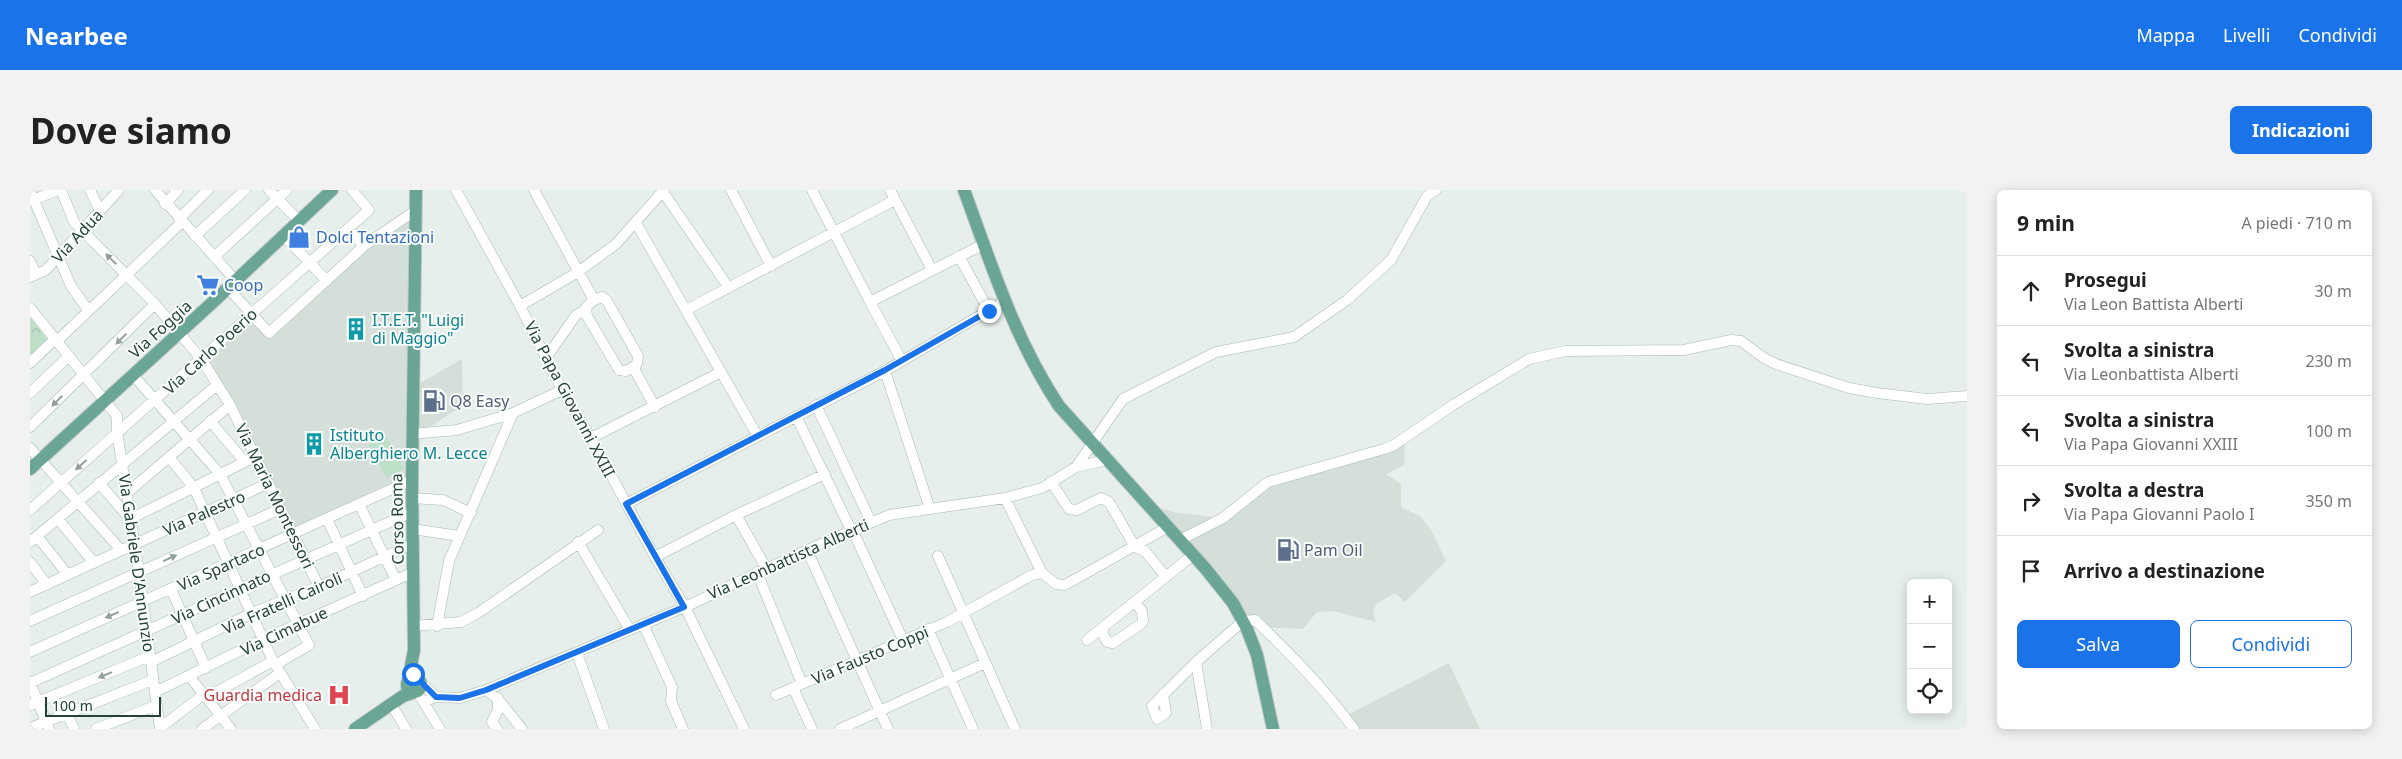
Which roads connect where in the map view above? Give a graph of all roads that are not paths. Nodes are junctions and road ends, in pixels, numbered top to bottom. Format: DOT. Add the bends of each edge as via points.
graph roads {
  1 [pos="59,190"];
  2 [pos="90,190"];
  3 [pos="119,190"];
  4 [pos="155,190"];
  5 [pos="178,190"];
  6 [pos="208,190"];
  7 [pos="245,190"];
  8 [pos="269,190"];
  9 [pos="287,190"];
  10 [pos="332,190"];
  11 [pos="352,190"];
  12 [pos="416,190"];
  13 [pos="456,190"];
  14 [pos="534,190"];
  15 [pos="731,190"];
  16 [pos="812,190"];
  17 [pos="890,190"];
  18 [pos="964,190"];
  19 [pos="1436,190"];
  20 [pos="663,191"];
  21 [pos="31,197"];
  22 [pos="277,198"];
  23 [pos="895,200"];
  24 [pos="165,204"];
  25 [pos="416,210"];
  26 [pos="100,211"];
  27 [pos="181,221"];
  28 [pos="299,221"];
  29 [pos="636,223"];
  30 [pos="348,229"];
  31 [pos="82,231"];
  32 [pos="834,232"];
  33 [pos="195,236"];
  34 [pos="284,236"];
  35 [pos="984,244"];
  36 [pos="364,246"];
  37 [pos="959,256"];
  38 [pos="214,257"];
  39 [pos="58,258"];
  40 [pos="30,261"];
  41 [pos="310,262"];
  42 [pos="771,266"];
  43 [pos="932,270"];
  44 [pos="578,272"];
  45 [pos="33,275"];
  46 [pos="128,276"];
  47 [pos="327,281"];
  48 [pos="232,285"];
  49 [pos="729,288"];
  50 [pos="594,300"];
  51 [pos="1005,301"];
  52 [pos="870,302"];
  53 [pos="155,304"];
  54 [pos="520,306"];
  55 [pos="30,308"];
  56 [pos="88,310"];
  57 [pos="585,310"];
  58 [pos="686,310"];
  59 [pos="989,311"];
  60 [pos="252,314"];
  61 [pos="179,334"];
  62 [pos="56,340"];
  63 [pos="69,356"];
  64 [pos="546,358"];
  65 [pos="202,360"];
  66 [pos="902,361"];
  67 [pos="30,363"];
  68 [pos="633,367"];
  69 [pos="885,370"];
  70 [pos="721,372"];
  71 [pos="85,375"];
  72 [pos="134,375"];
  73 [pos="217,384"];
  74 [pos="562,390"];
  75 [pos="30,393"];
  76 [pos="1967,396"];
  77 [pos="106,400"];
  78 [pos="155,400"];
  79 [pos="230,405"];
  80 [pos="816,405"];
  81 [pos="655,407"];
  82 [pos="513,413"];
  83 [pos="796,416"];
  84 [pos="172,421"];
  85 [pos="210,421"];
  86 [pos="30,427"];
  87 [pos="117,432"];
  88 [pos="412,434"];
  89 [pos="757,435"];
  90 [pos="591,438"];
  91 [pos="190,439"];
  92 [pos="1092,444"];
  93 [pos="30,448"];
  94 [pos="170,456"];
  95 [pos="256,456"];
  96 [pos="40,458"];
  97 [pos="1107,460"];
  98 [pos="245,462"];
  99 [pos="122,464"];
  100 [pos="1076,466"];
  101 [pos="30,468"];
  102 [pos="220,474"];
  103 [pos="825,474"];
  104 [pos="412,480"];
  105 [pos="62,482"];
  106 [pos="1051,482"];
  107 [pos="98,483"];
  108 [pos="269,484"];
  109 [pos="194,488"];
  110 [pos="127,492"];
  111 [pos="412,498"];
  112 [pos="1005,498"];
  113 [pos="234,500"];
  114 [pos="78,501"];
  115 [pos="359,504"];
  116 [pos="626,504"];
  117 [pos="280,509"];
  118 [pos="930,509"];
  119 [pos="30,510"];
  120 [pos="206,512"];
  121 [pos="412,512"];
  122 [pos="470,513"];
  123 [pos="736,515"];
  124 [pos="58,519"];
  125 [pos="130,519"];
  126 [pos="326,519"];
  127 [pos="871,522"];
  128 [pos="246,524"];
  129 [pos="1168,527"];
  130 [pos="412,529"];
  131 [pos="371,530"];
  132 [pos="598,530"];
  133 [pos="852,530"];
  134 [pos="294,534"];
  135 [pos="460,536"];
  136 [pos="217,537"];
  137 [pos="34,539"];
  138 [pos="1180,540"];
  139 [pos="578,542"];
  140 [pos="135,544"];
  141 [pos="412,544"];
  142 [pos="339,546"];
  143 [pos="1135,546"];
  144 [pos="260,549"];
  145 [pos="121,550"];
  146 [pos="807,550"];
  147 [pos="1193,555"];
  148 [pos="938,556"];
  149 [pos="384,557"];
  150 [pos="655,557"];
  151 [pos="306,560"];
  152 [pos="30,562"];
  153 [pos="94,562"];
  154 [pos="227,562"];
  155 [pos="761,570"];
  156 [pos="351,571"];
  157 [pos="139,572"];
  158 [pos="414,572"];
  159 [pos="272,573"];
  160 [pos="1042,573"];
  161 [pos="68,574"];
  162 [pos="1166,577"];
  163 [pos="396,580"];
  164 [pos="47,584"];
  165 [pos="319,587"];
  166 [pos="240,588"];
  167 [pos="171,589"];
  168 [pos="30,592"];
  169 [pos="363,596"];
  170 [pos="284,599"];
  171 [pos="143,601"];
  172 [pos="1135,602"];
  173 [pos="684,607"];
  174 [pos="252,613"];
  175 [pos="963,614"];
  176 [pos="183,616"];
  177 [pos="30,621"];
  178 [pos="1243,621"];
  179 [pos="298,624"];
  180 [pos="643,624"];
  181 [pos="413,626"];
  182 [pos="437,626"];
  183 [pos="1103,628"];
  184 [pos="928,629"];
  185 [pos="630,630"];
  186 [pos="147,631"];
  187 [pos="264,639"];
  188 [pos="903,640"];
  189 [pos="1087,640"];
  190 [pos="195,643"];
  191 [pos="30,652"];
  192 [pos="577,653"];
  193 [pos="151,659"];
  194 [pos="858,660"];
  195 [pos="1196,662"];
  196 [pos="985,663"];
  197 [pos="276,666"];
  198 [pos="206,668"];
  199 [pos="190,677"];
  200 [pos="951,679"];
  201 [pos="153,680"];
  202 [pos="30,683"];
  203 [pos="500,684"];
  204 [pos="416,685"];
  205 [pos="797,686"];
  206 [pos="486,690"];
  207 [pos="155,692"];
  208 [pos="1163,694"];
  209 [pos="776,695"];
  210 [pos="205,697"];
  211 [pos="498,699"];
  212 [pos="34,704"];
  213 [pos="391,704"];
  214 [pos="157,705"];
  215 [pos="880,711"];
  216 [pos="66,712"];
  217 [pos="220,716"];
  218 [pos="47,725"];
  219 [pos="30,728"];
  220 [pos="160,728"];
  221 [pos="74,729"];
  222 [pos="96,729"];
  223 [pos="202,729"];
  224 [pos="231,729"];
  225 [pos="315,729"];
  226 [pos="355,729"];
  227 [pos="406,729"];
  228 [pos="440,729"];
  229 [pos="497,729"];
  230 [pos="522,729"];
  231 [pos="604,729"];
  232 [pos="684,729"];
  233 [pos="744,729"];
  234 [pos="812,729"];
  235 [pos="840,729"];
  236 [pos="888,729"];
  237 [pos="973,729"];
  238 [pos="1015,729"];
  239 [pos="1207,729"];
  240 [pos="1273,729"];
  241 [pos="1354,729"];
  1 -- 21 [label="street"];
  1 -- 31 [label="street, Via Maria Montessori" via="74,222"];
  2 -- 26 [label="street"];
  3 -- 26 [label="street, Via Adua"];
  4 -- 24 [label="street"];
  5 -- 24 [label="street"];
  6 -- 27 [label="street"];
  7 -- 33 [label="street"];
  8 -- 22 [label="street"];
  9 -- 22 [label="street"];
  10 -- 28 [label="main road, Via Foggia"];
  11 -- 30 [label="street, Via Carlo Poerio" via="369,210"];
  12 -- 25 [label="main road, Corso Roma"];
  13 -- 54 [label="street, Via Papa Giovanni XXIII"];
  14 -- 44 [label="street"];
  15 -- 42 [label="street"];
  16 -- 32 [label="street"];
  17 -- 23 [label="street"];
  18 -- 35 [label="main road"];
  19 -- 92 [label="street, Via Leonbattista Alberti" via="1427,196 1391,260 1347,300 1294,337 1216,352 1123,400"];
  20 -- 29 [label="street"];
  20 -- 49 [label="street"];
  21 -- 39 [label="street"];
  22 -- 28 [label="street"];
  22 -- 38 [label="street"];
  23 -- 32 [label="street"];
  23 -- 43 [label="street"];
  24 -- 27 [label="street"];
  25 -- 36 [label="street"];
  25 -- 88 [label="main road, Corso Roma"];
  26 -- 31 [label="street, Via Adua"];
  27 -- 33 [label="street"];
  27 -- 46 [label="street"];
  28 -- 34 [label="main road, Via Foggia"];
  29 -- 44 [label="street" via="616,244"];
  29 -- 58 [label="street"];
  30 -- 36 [label="street"];
  30 -- 41 [label="street, Via Carlo Poerio"];
  31 -- 39 [label="street, Via Adua"];
  46 -- 31 [label="street, Via Maria Montessori, one-way"];
  32 -- 42 [label="street"];
  32 -- 52 [label="street"];
  33 -- 38 [label="street"];
  34 -- 41 [label="street"];
  34 -- 48 [label="main road, Via Foggia"];
  35 -- 37 [label="street"];
  35 -- 51 [label="main road"];
  36 -- 47 [label="street"];
  37 -- 43 [label="street"];
  37 -- 59 [label="street"];
  38 -- 48 [label="street"];
  39 -- 45 [label="street, Via Adua" via="46,270"];
  39 -- 56 [label="street" via="70,286"];
  40 -- 45 [label="street"];
  41 -- 47 [label="street"];
  41 -- 60 [label="street, Via Carlo Poerio"];
  42 -- 49 [label="street"];
  43 -- 52 [label="street"];
  44 -- 50 [label="street"];
  44 -- 54 [label="street"];
  46 -- 53 [label="street, Via Maria Montessori"];
  46 -- 56 [label="street"];
  47 -- 60 [label="street" via="269,333"];
  48 -- 60 [label="street"];
  48 -- 61 [label="main road, Via Foggia"];
  49 -- 58 [label="street"];
  50 -- 57 [label="street"];
  50 -- 68 [label="street" via="602,297 607,301 638,356 638,364"];
  51 -- 59 [label="street"];
  51 -- 92 [label="main road" via="1041,379 1059,406"];
  52 -- 66 [label="street"];
  53 -- 61 [label="street, Via Maria Montessori"];
  53 -- 71 [label="street, one-way"];
  54 -- 64 [label="street, Via Papa Giovanni XXIII"];
  55 -- 62 [label="street, Via Gabriele D'Annunzio"];
  56 -- 62 [label="street"];
  57 -- 64 [label="street" via="576,315"];
  57 -- 68 [label="street" via="620,370"];
  58 -- 70 [label="street"];
  59 -- 66 [label="street"];
  60 -- 65 [label="street, Via Carlo Poerio"];
  61 -- 65 [label="street, Via Maria Montessori"];
  61 -- 72 [label="main road, Via Foggia"];
  62 -- 63 [label="street, Via Gabriele D'Annunzio"];
  62 -- 67 [label="street"];
  63 -- 71 [label="street, Via Gabriele D'Annunzio"];
  63 -- 75 [label="street"];
  64 -- 74 [label="street, Via Papa Giovanni XXIII"];
  65 -- 73 [label="street, Via Maria Montessori"];
  65 -- 78 [label="street, Via Carlo Poerio"];
  66 -- 69 [label="street"];
  68 -- 81 [label="street"];
  69 -- 80 [label="street"];
  69 -- 118 [label="street"];
  70 -- 81 [label="street"];
  70 -- 89 [label="street"];
  71 -- 77 [label="street, Via Gabriele D'Annunzio"];
  71 -- 86 [label="street, one-way"];
  72 -- 77 [label="main road, Via Foggia"];
  72 -- 78 [label="street"];
  73 -- 79 [label="street, Via Maria Montessori"];
  73 -- 84 [label="street"];
  74 -- 82 [label="street"];
  74 -- 90 [label="street, Via Papa Giovanni XXIII"];
  76 -- 138 [label="street" via="1927,399 1849,388 1776,364 1741,341 1731,340 1684,350 1565,351 1517,365 1416,432 1384,449 1268,482 1230,514"];
  77 -- 87 [label="street, Via Gabriele D'Annunzio" via="117,416"];
  77 -- 96 [label="main road, Via Foggia"];
  78 -- 84 [label="street"];
  78 -- 87 [label="street, Via Carlo Poerio"];
  79 -- 85 [label="street"];
  79 -- 95 [label="street, Via Maria Montessori"];
  80 -- 83 [label="street"];
  80 -- 127 [label="street"];
  81 -- 90 [label="street"];
  82 -- 88 [label="street" via="457,430"];
  82 -- 122 [label="street"];
  83 -- 89 [label="street"];
  83 -- 103 [label="street"];
  84 -- 91 [label="street"];
  84 -- 99 [label="street"];
  85 -- 91 [label="street"];
  85 -- 98 [label="street"];
  87 -- 99 [label="street, Via Gabriele D'Annunzio"];
  87 -- 105 [label="street, Via Carlo Poerio, one-way"];
  88 -- 104 [label="main road, Corso Roma"];
  89 -- 116 [label="street"];
  90 -- 116 [label="street, Via Papa Giovanni XXIII"];
  91 -- 94 [label="street"];
  91 -- 102 [label="street"];
  92 -- 97 [label="main road"];
  92 -- 100 [label="street, Via Leonbattista Alberti"];
  93 -- 96 [label="street"];
  94 -- 109 [label="street"];
  94 -- 110 [label="street"];
  95 -- 98 [label="street"];
  95 -- 108 [label="street, Via Maria Montessori"];
  96 -- 101 [label="main road, Via Foggia"];
  96 -- 105 [label="street"];
  97 -- 100 [label="street"];
  97 -- 129 [label="main road"];
  98 -- 102 [label="street"];
  99 -- 107 [label="street"];
  99 -- 110 [label="street, Via Gabriele D'Annunzio"];
  100 -- 106 [label="street, Via Leonbattista Alberti"];
  102 -- 109 [label="street"];
  102 -- 113 [label="street"];
  103 -- 123 [label="street"];
  103 -- 133 [label="street"];
  104 -- 111 [label="main road, Corso Roma"];
  104 -- 115 [label="street, Via Spartaco"];
  105 -- 114 [label="street"];
  105 -- 119 [label="street, Via Carlo Poerio"];
  106 -- 112 [label="street, Via Leonbattista Alberti" via="1036,491"];
  106 -- 143 [label="street" via="1069,509 1077,510 1101,498 1109,502"];
  107 -- 114 [label="street"];
  107 -- 125 [label="street"];
  108 -- 113 [label="street, Via Palestro"];
  108 -- 117 [label="street, Via Maria Montessori"];
  109 -- 120 [label="street"];
  109 -- 125 [label="street"];
  110 -- 125 [label="street, Via Gabriele D'Annunzio"];
  111 -- 121 [label="main road, Corso Roma"];
  111 -- 122 [label="street" via="443,500"];
  112 -- 118 [label="street, Via Leonbattista Alberti"];
  112 -- 160 [label="street"];
  113 -- 120 [label="street, Via Palestro"];
  113 -- 128 [label="street"];
  114 -- 124 [label="street"];
  114 -- 145 [label="street"];
  115 -- 126 [label="street, Via Spartaco"];
  115 -- 131 [label="street"];
  116 -- 150 [label="street, Via Papa Giovanni XXIII"];
  117 -- 128 [label="street"];
  117 -- 134 [label="street, Via Maria Montessori"];
  118 -- 127 [label="street, Via Leonbattista Alberti" via="894,514"];
  120 -- 136 [label="street"];
  120 -- 140 [label="street, Via Palestro"];
  121 -- 130 [label="main road, Corso Roma"];
  121 -- 131 [label="street, Via Cincinnato"];
  122 -- 135 [label="street"];
  123 -- 150 [label="street"];
  123 -- 155 [label="street"];
  124 -- 137 [label="street"];
  124 -- 153 [label="street"];
  125 -- 140 [label="street, Via Gabriele D'Annunzio"];
  126 -- 134 [label="street, Via Spartaco"];
  126 -- 142 [label="street"];
  127 -- 133 [label="street, Via Leonbattista Alberti"];
  128 -- 136 [label="street"];
  128 -- 144 [label="street"];
  129 -- 138 [label="main road"];
  129 -- 143 [label="street"];
  130 -- 135 [label="street"];
  130 -- 141 [label="main road, Corso Roma"];
  131 -- 142 [label="street, Via Cincinnato"];
  131 -- 149 [label="street"];
  132 -- 139 [label="street"];
  133 -- 146 [label="street, Via Leonbattista Alberti"];
  133 -- 188 [label="street"];
  134 -- 144 [label="street, Via Spartaco"];
  134 -- 151 [label="street, Via Maria Montessori"];
  135 -- 182 [label="street" via="449,561"];
  136 -- 154 [label="street"];
  157 -- 136 [label="street, one-way"];
  137 -- 161 [label="street"];
  138 -- 147 [label="main road"];
  139 -- 182 [label="street" via="478,613 461,622"];
  139 -- 185 [label="street"];
  140 -- 145 [label="street, Via Palestro"];
  140 -- 157 [label="street, Via Gabriele D'Annunzio"];
  141 -- 149 [label="street, Via Fratelli Cairoli"];
  141 -- 158 [label="main road, Corso Roma"];
  142 -- 151 [label="street, Via Cincinnato"];
  142 -- 156 [label="street"];
  143 -- 160 [label="street" via="1065,585 1056,584"];
  143 -- 162 [label="street" via="1145,551"];
  144 -- 154 [label="street, Via Spartaco"];
  144 -- 159 [label="street"];
  145 -- 153 [label="street, Via Palestro"];
  146 -- 155 [label="street, Via Leonbattista Alberti"];
  146 -- 194 [label="street"];
  147 -- 162 [label="street"];
  147 -- 178 [label="main road" via="1223,590"];
  148 -- 175 [label="street"];
  149 -- 156 [label="street, Via Fratelli Cairoli"];
  149 -- 163 [label="street"];
  150 -- 173 [label="street, Via Papa Giovanni XXIII"];
  151 -- 159 [label="street, Via Cincinnato"];
  151 -- 165 [label="street, Via Maria Montessori"];
  152 -- 164 [label="street"];
  153 -- 161 [label="street, Via Palestro"];
  154 -- 166 [label="street"];
  154 -- 167 [label="street, Via Spartaco"];
  155 -- 173 [label="street, Via Leonbattista Alberti"];
  155 -- 205 [label="street"];
  156 -- 165 [label="street, Via Fratelli Cairoli"];
  156 -- 169 [label="street"];
  157 -- 171 [label="street, Via Gabriele D'Annunzio"];
  157 -- 177 [label="street"];
  158 -- 163 [label="street, Via Cimabue"];
  158 -- 181 [label="main road, Corso Roma"];
  159 -- 166 [label="street, Via Cincinnato"];
  159 -- 170 [label="street"];
  160 -- 175 [label="street, Via Fausto Coppi" via="1032,575"];
  161 -- 164 [label="street, Via Palestro"];
  162 -- 172 [label="street"];
  163 -- 169 [label="street, Via Cimabue"];
  164 -- 168 [label="street, Via Palestro"];
  165 -- 170 [label="street, Via Fratelli Cairoli"];
  166 -- 174 [label="street"];
  166 -- 176 [label="street, Via Cincinnato"];
  167 -- 171 [label="street, Via Spartaco"];
  167 -- 176 [label="street"];
  169 -- 179 [label="street, Via Cimabue"];
  170 -- 174 [label="street, Via Fratelli Cairoli"];
  170 -- 179 [label="street"];
  171 -- 186 [label="street, Via Gabriele D'Annunzio"];
  171 -- 191 [label="street, Via Spartaco, one-way"];
  172 -- 183 [label="street"];
  172 -- 183 [label="street" via="1142,611 1141,624 1113,643 1104,638"];
  173 -- 180 [label="street, Via Leonbattista Alberti"];
  173 -- 233 [label="street, Via Papa Giovanni XXIII"];
  174 -- 187 [label="street"];
  174 -- 190 [label="street, Via Fratelli Cairoli"];
  175 -- 184 [label="street, Via Fausto Coppi"];
  175 -- 196 [label="street"];
  176 -- 186 [label="street, Via Cincinnato"];
  176 -- 190 [label="street"];
  178 -- 195 [label="street"];
  178 -- 240 [label="main road" via="1258,661"];
  178 -- 241 [label="street" via="1255,620 1267,631 1328,694"];
  179 -- 187 [label="street, Via Cimabue"];
  179 -- 197 [label="street" via="309,645"];
  180 -- 185 [label="street, Via Leonbattista Alberti"];
  180 -- 232 [label="street" via="672,688 670,701"];
  181 -- 182 [label="street"];
  181 -- 204 [label="main road, Corso Roma"];
  183 -- 189 [label="street"];
  184 -- 188 [label="street, Via Fausto Coppi"];
  184 -- 200 [label="street"];
  185 -- 192 [label="street, Via Leonbattista Alberti"];
  186 -- 193 [label="street, Via Gabriele D'Annunzio"];
  186 -- 202 [label="street, Via Cincinnato"];
  187 -- 197 [label="street"];
  187 -- 198 [label="street, Via Cimabue"];
  188 -- 194 [label="street, Via Fausto Coppi"];
  190 -- 193 [label="street, Via Fratelli Cairoli"];
  190 -- 198 [label="street"];
  192 -- 203 [label="street, Via Leonbattista Alberti"];
  192 -- 231 [label="street"];
  193 -- 201 [label="street, Via Gabriele D'Annunzio"];
  193 -- 212 [label="street, Via Fratelli Cairoli, one-way"];
  194 -- 205 [label="street, Via Fausto Coppi"];
  194 -- 215 [label="street"];
  195 -- 208 [label="street"];
  195 -- 239 [label="street"];
  196 -- 200 [label="street"];
  196 -- 238 [label="street"];
  197 -- 210 [label="street"];
  197 -- 217 [label="street"];
  197 -- 225 [label="street"];
  198 -- 199 [label="street, Via Cimabue"];
  199 -- 207 [label="street, Via Cimabue"];
  199 -- 210 [label="street"];
  200 -- 215 [label="street"];
  200 -- 237 [label="street"];
  201 -- 207 [label="street, Via Gabriele D'Annunzio"];
  201 -- 216 [label="street"];
  202 -- 212 [label="street"];
  203 -- 206 [label="street, Via Leonbattista Alberti"];
  203 -- 211 [label="street"];
  204 -- 206 [label="street, Via Leonbattista Alberti" via="436,697 460,698"];
  204 -- 213 [label="main road"];
  204 -- 228 [label="street"];
  205 -- 209 [label="street, Via Fausto Coppi"];
  205 -- 234 [label="street"];
  206 -- 211 [label="street"];
  207 -- 214 [label="street, Via Gabriele D'Annunzio"];
  210 -- 217 [label="street"];
  210 -- 220 [label="street" via="199,698"];
  211 -- 229 [label="street" via="498,710 492,722"];
  211 -- 230 [label="street"];
  212 -- 218 [label="street"];
  213 -- 226 [label="main road"];
  213 -- 227 [label="street"];
  214 -- 220 [label="street, Via Gabriele D'Annunzio"];
  214 -- 222 [label="street"];
  215 -- 235 [label="street"];
  215 -- 236 [label="street"];
  216 -- 218 [label="street"];
  216 -- 221 [label="street"];
  217 -- 223 [label="street"];
  217 -- 224 [label="street"];
  218 -- 219 [label="street"];
}
